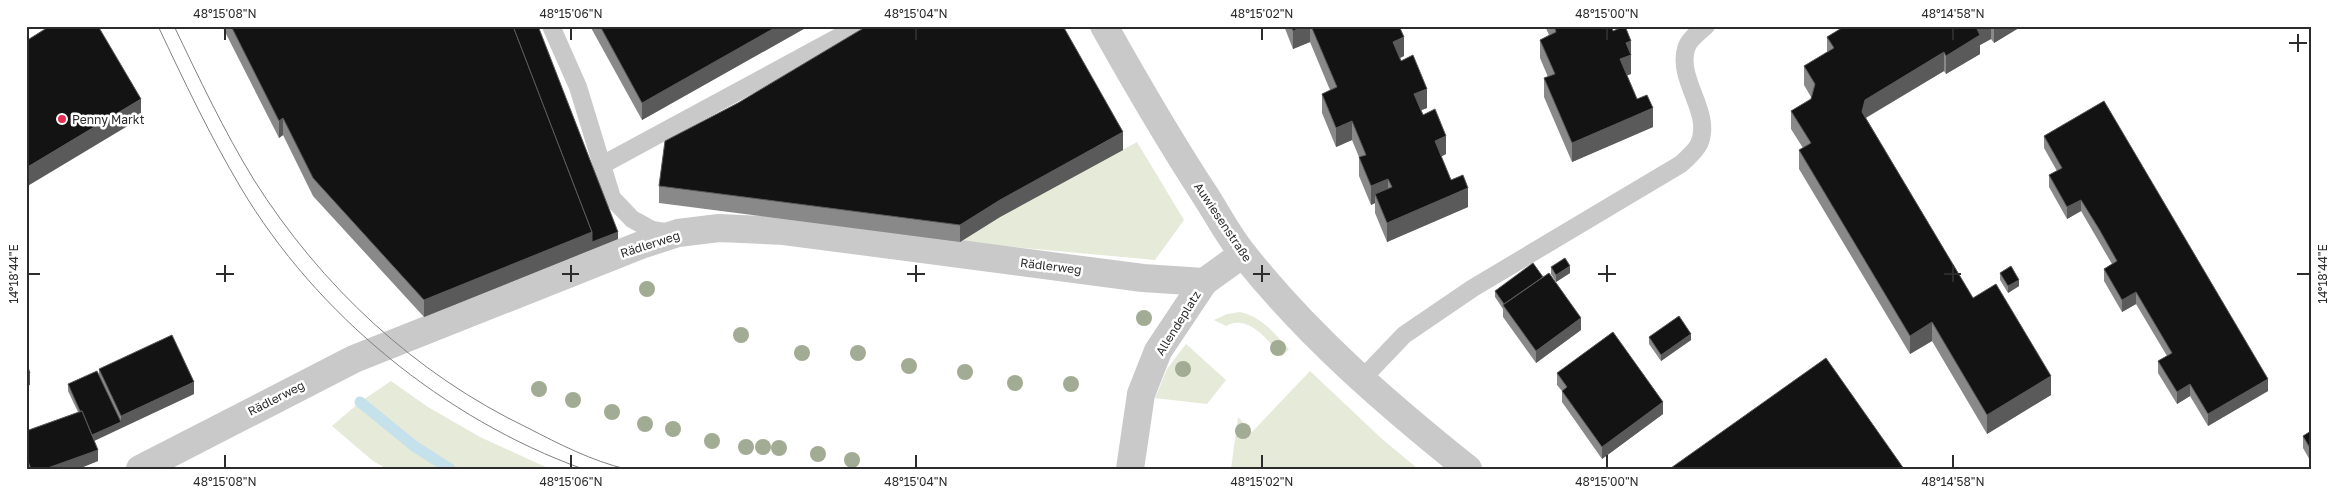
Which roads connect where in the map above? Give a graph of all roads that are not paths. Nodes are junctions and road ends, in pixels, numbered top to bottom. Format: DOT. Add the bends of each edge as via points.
graph roads {
  1 [pos="551,26"];
  2 [pos="859,26"];
  3 [pos="1104,26"];
  4 [pos="1706,26"];
  5 [pos="602,165"];
  6 [pos="678,233"];
  7 [pos="1243,254"];
  8 [pos="1204,282"];
  9 [pos="1362,379"];
  10 [pos="140,469"];
  11 [pos="1130,469"];
  12 [pos="1468,469"];
  1 -- 5 [label="lane" via="578,87"];
  2 -- 5 [label="lane"];
  3 -- 7 [label="street, Auwiesenstraße"];
  4 -- 9 [label="lane" via="1686,49 1685,71 1701,128 1696,150 1681,164 1474,288 1404,335"];
  5 -- 6 [label="lane" via="612,198 632,219 652,230"];
  6 -- 8 [label="street, Rädlerweg" via="719,228 784,231 1143,278"];
  6 -- 10 [label="street, Rädlerweg" via="354,359"];
  7 -- 8 [label="street, Allendeplatz"];
  7 -- 9 [label="street, Auwiesenstraße" via="1286,305"];
  8 -- 11 [label="street, Allendeplatz" via="1158,350 1141,394"];
  9 -- 12 [label="street, Auwiesenstraße"];
}
